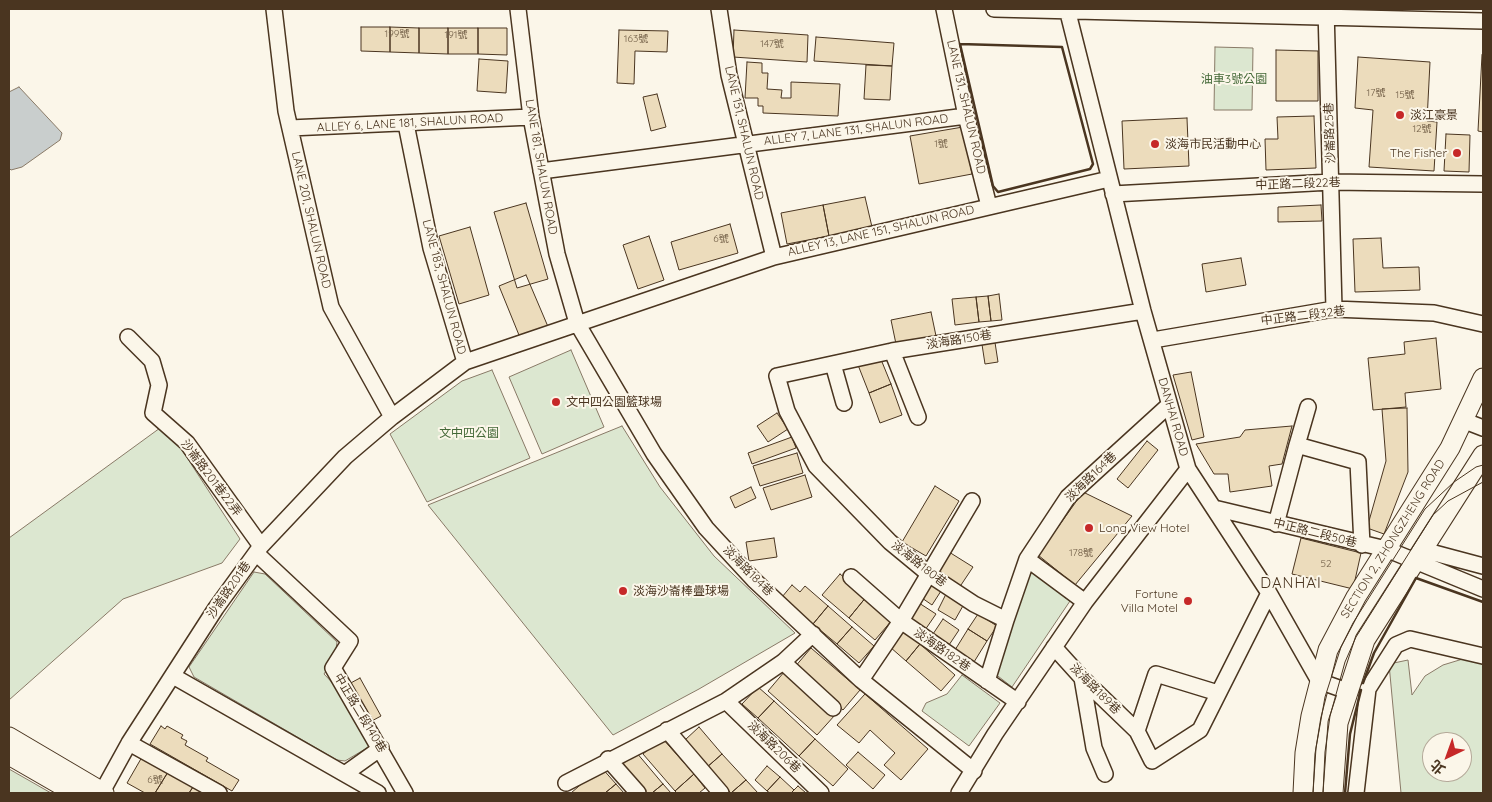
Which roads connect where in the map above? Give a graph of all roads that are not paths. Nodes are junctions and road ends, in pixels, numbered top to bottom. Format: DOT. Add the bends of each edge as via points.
graph roads {
  1 [pos="274,9"];
  2 [pos="518,9"];
  3 [pos="719,9"];
  4 [pos="944,9"];
  5 [pos="994,9"];
  6 [pos="1067,10"];
  7 [pos="1326,13"];
  8 [pos="1483,21"];
  9 [pos="966,116"];
  10 [pos="531,117"];
  11 [pos="406,124"];
  12 [pos="290,128"];
  13 [pos="746,144"];
  14 [pos="541,172"];
  15 [pos="1109,179"];
  16 [pos="1331,182"];
  17 [pos="1483,184"];
  18 [pos="1113,194"];
  19 [pos="988,206"];
  20 [pos="774,257"];
  21 [pos="1334,309"];
  22 [pos="1143,311"];
  23 [pos="577,323"];
  24 [pos="1483,324"];
  25 [pos="128,338"];
  26 [pos="1153,340"];
  27 [pos="892,351"];
  28 [pos="465,362"];
  29 [pos="833,364"];
  30 [pos="777,376"];
  31 [pos="1483,378"];
  32 [pos="844,403"];
  33 [pos="1168,405"];
  34 [pos="1308,407"];
  35 [pos="392,417"];
  36 [pos="918,417"];
  37 [pos="1465,421"];
  38 [pos="1483,428"];
  39 [pos="1297,445"];
  40 [pos="1483,455"];
  41 [pos="1188,469"];
  42 [pos="972,501"];
  43 [pos="1214,508"];
  44 [pos="1276,524"];
  45 [pos="1362,545"];
  46 [pos="259,549"];
  47 [pos="1386,550"];
  48 [pos="1419,556"];
  49 [pos="1027,559"];
  50 [pos="1483,566"];
  51 [pos="930,575"];
  52 [pos="852,577"];
  53 [pos="1483,589"];
  54 [pos="1269,594"];
  55 [pos="1085,602"];
  56 [pos="1006,620"];
  57 [pos="901,621"];
  58 [pos="813,634"];
  59 [pos="1054,647"];
  60 [pos="1483,656"];
  61 [pos="783,662"];
  62 [pos="173,676"];
  63 [pos="1082,678"];
  64 [pos="861,680"];
  65 [pos="987,681"];
  66 [pos="1319,681"];
  67 [pos="1347,691"];
  68 [pos="1218,693"];
  69 [pos="726,701"];
  70 [pos="1018,702"];
  71 [pos="833,708"];
  72 [pos="667,730"];
  73 [pos="1137,731"];
  74 [pos="9,737"];
  75 [pos="129,743"];
  76 [pos="381,748"];
  77 [pos="9,755"];
  78 [pos="608,759"];
  79 [pos="974,771"];
  80 [pos="346,773"];
  81 [pos="1105,774"];
  82 [pos="566,782"];
  83 [pos="75,793"];
  84 [pos="103,793"];
  85 [pos="218,793"];
  86 [pos="378,793"];
  87 [pos="405,793"];
  88 [pos="638,793"];
  89 [pos="721,793"];
  90 [pos="821,793"];
  91 [pos="959,793"];
  92 [pos="1303,793"];
  93 [pos="1333,793"];
  94 [pos="1356,793"];
  1 -- 12 [label="street, LANE 201, SHALUN ROAD"];
  2 -- 10 [label="street, LANE 181, SHALUN ROAD"];
  3 -- 13 [label="street, LANE 151, SHALUN ROAD" via="729,76"];
  4 -- 9 [label="street, LANE 131, SHALUN ROAD"];
  5 -- 6 [label="street"];
  6 -- 7 [label="street"];
  6 -- 15 [label="street, DANHAI ROAD"];
  7 -- 8 [label="street"];
  7 -- 16 [label="street, 沙崙路25巷"];
  9 -- 13 [label="street, ALLEY 7, LANE 131, SHALUN ROAD"];
  9 -- 19 [label="street, LANE 131, SHALUN ROAD"];
  10 -- 11 [label="street, ALLEY 6, LANE 181, SHALUN ROAD"];
  10 -- 14 [label="street, LANE 181, SHALUN ROAD"];
  11 -- 12 [label="street, ALLEY 6, LANE 181, SHALUN ROAD"];
  11 -- 28 [label="street, LANE 183, SHALUN ROAD" via="431,248"];
  12 -- 35 [label="street, LANE 201, SHALUN ROAD" via="331,307"];
  13 -- 14 [label="street, ALLEY 7, LANE 131, SHALUN ROAD"];
  13 -- 20 [label="street, LANE 151, SHALUN ROAD"];
  14 -- 23 [label="street, LANE 181, SHALUN ROAD" via="556,254"];
  15 -- 18 [label="street, DANHAI ROAD"];
  15 -- 19 [label="street, ALLEY 13, LANE 151, SHALUN ROAD"];
  16 -- 17 [label="street, 中正路二段22巷"];
  16 -- 18 [label="street, 中正路二段22巷"];
  16 -- 21 [label="street, 沙崙路25巷"];
  18 -- 22 [label="street, DANHAI ROAD"];
  19 -- 20 [label="street, ALLEY 13, LANE 151, SHALUN ROAD"];
  20 -- 23 [label="street"];
  21 -- 24 [label="street, 中正路二段32巷" via="1434,313"];
  21 -- 26 [label="street, 中正路二段32巷"];
  22 -- 26 [label="street, DANHAI ROAD"];
  22 -- 27 [label="street, 淡海路150巷"];
  23 -- 28 [label="street"];
  23 -- 58 [label="street, 淡海路184巷" via="654,454 706,528 754,580"];
  25 -- 46 [label="street, 沙崙路201巷22弄" via="152,361 159,385 153,413 187,443"];
  26 -- 33 [label="street, DANHAI ROAD"];
  27 -- 29 [label="street, 淡海路150巷"];
  27 -- 36 [label="street"];
  28 -- 35 [label="street"];
  29 -- 30 [label="street, 淡海路150巷"];
  29 -- 32 [label="street"];
  30 -- 51 [label="street, 淡海路180巷" via="787,411 816,466 890,542"];
  31 -- 37 [label="main road, SECTION 2, ZHONGZHENG ROAD"];
  33 -- 41 [label="street, DANHAI ROAD"];
  33 -- 49 [label="street, 淡海路164巷" via="1068,497"];
  34 -- 39 [label="street"];
  35 -- 46 [label="street, 沙崙路201巷" via="345,457"];
  37 -- 38 [label="street"];
  37 -- 47 [label="main road, SECTION 2, ZHONGZHENG ROAD"];
  39 -- 44 [label="street"];
  39 -- 45 [label="street" via="1358,462"];
  40 -- 48 [label="main road"];
  41 -- 43 [label="street"];
  41 -- 55 [label="street, DANHAI ROAD"];
  42 -- 51 [label="street"];
  43 -- 44 [label="street, 中正路二段50巷"];
  43 -- 54 [label="street"];
  44 -- 45 [label="street, 中正路二段50巷"];
  45 -- 47 [label="street, 中正路二段50巷"];
  46 -- 62 [label="street, 沙崙路201巷" via="216,608"];
  46 -- 76 [label="street, 中正路二段140巷" via="350,641 333,668"];
  47 -- 48 [label="street, 中正路二段50巷"];
  47 -- 66 [label="main road, SECTION 2, ZHONGZHENG ROAD" via="1341,622"];
  48 -- 50 [label="street"];
  48 -- 53 [label="street"];
  48 -- 67 [label="main road" via="1365,640"];
  49 -- 55 [label="street"];
  49 -- 56 [label="street"];
  51 -- 56 [label="street, 淡海路180巷" via="974,604"];
  51 -- 57 [label="street"];
  52 -- 57 [label="street"];
  54 -- 66 [label="street"];
  54 -- 68 [label="street, 淡海路189巷"];
  55 -- 59 [label="street, DANHAI ROAD"];
  56 -- 65 [label="street"];
  57 -- 64 [label="street, 淡海路182巷"];
  57 -- 65 [label="street, 淡海路182巷"];
  58 -- 61 [label="street"];
  58 -- 64 [label="street, 淡海路184巷"];
  59 -- 63 [label="street, 淡海路189巷"];
  59 -- 70 [label="street, DANHAI ROAD"];
  60 -- 94 [label="street" via="1410,639 1396,645 1368,689"];
  61 -- 69 [label="street"];
  61 -- 71 [label="street"];
  62 -- 75 [label="street, 沙崙路201巷"];
  62 -- 80 [label="street"];
  63 -- 73 [label="street, 淡海路189巷"];
  63 -- 81 [label="street" via="1094,748"];
  64 -- 79 [label="street, 淡海路184巷"];
  65 -- 70 [label="street, 淡海路182巷"];
  66 -- 67 [label="street"];
  66 -- 92 [label="main road, SECTION 2, ZHONGZHENG ROAD" via="1305,753"];
  67 -- 93 [label="main road" via="1338,724"];
  68 -- 73 [label="street" via="1156,674"];
  68 -- 73 [label="street, 淡海路189巷" via="1200,730 1152,761"];
  69 -- 72 [label="street"];
  69 -- 90 [label="street, 淡海路206巷"];
  70 -- 79 [label="street, DANHAI ROAD"];
  72 -- 78 [label="street"];
  72 -- 89 [label="street"];
  74 -- 84 [label="main road"];
  75 -- 84 [label="street, 沙崙路201巷"];
  75 -- 85 [label="street"];
  76 -- 80 [label="street"];
  76 -- 87 [label="street, 中正路二段140巷"];
  77 -- 83 [label="main road"];
  78 -- 82 [label="street"];
  78 -- 88 [label="street"];
  79 -- 91 [label="street, DANHAI ROAD"];
  80 -- 86 [label="street"];
}
